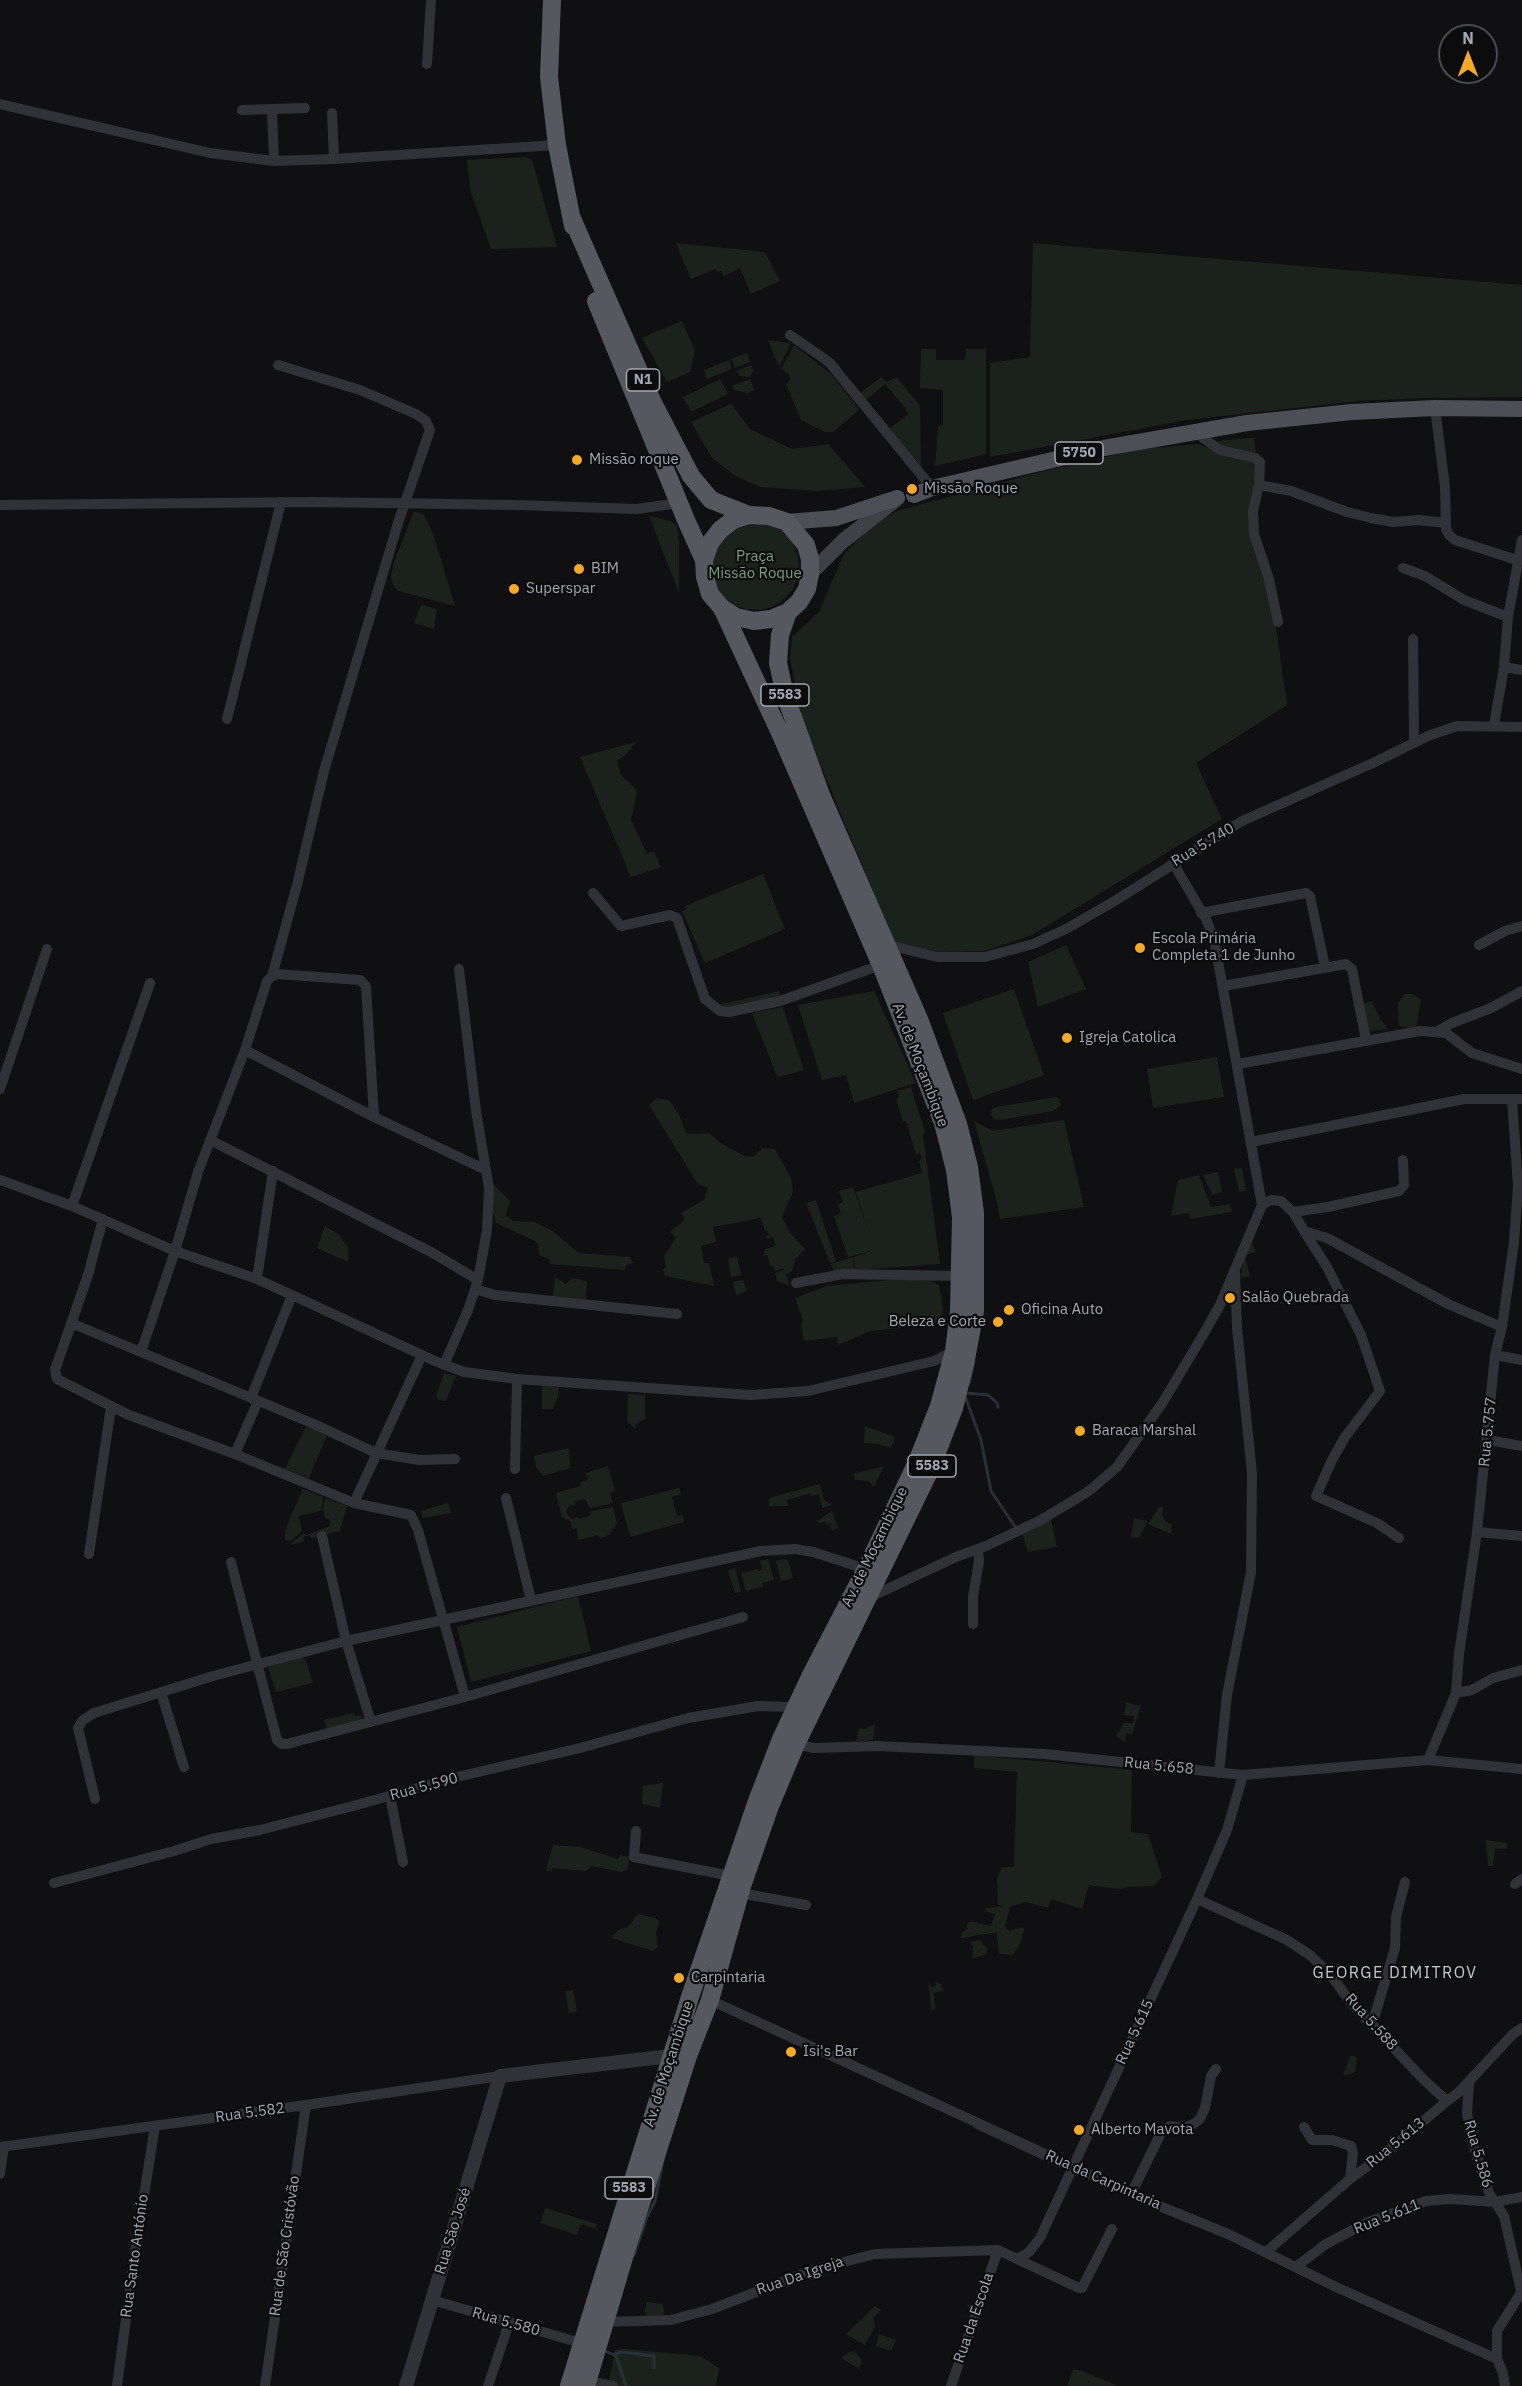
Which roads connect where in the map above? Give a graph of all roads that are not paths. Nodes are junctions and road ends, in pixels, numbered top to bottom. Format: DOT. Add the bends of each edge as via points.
graph roads {
  1 [pos="430,0"];
  2 [pos="552,0"];
  3 [pos="427,64"];
  4 [pos="0,104"];
  5 [pos="305,108"];
  6 [pos="272,109"];
  7 [pos="243,110"];
  8 [pos="332,113"];
  9 [pos="557,145"];
  10 [pos="334,159"];
  11 [pos="274,160"];
  12 [pos="571,216"];
  13 [pos="790,335"];
  14 [pos="278,365"];
  15 [pos="1435,408"];
  16 [pos="1522,409"];
  17 [pos="1196,433"];
  18 [pos="1259,485"];
  19 [pos="932,488"];
  20 [pos="914,495"];
  21 [pos="897,498"];
  22 [pos="280,502"];
  23 [pos="679,503"];
  24 [pos="404,504"];
  25 [pos="0,505"];
  26 [pos="749,515"];
  27 [pos="787,522"];
  28 [pos="1446,523"];
  29 [pos="1522,540"];
  30 [pos="704,560"];
  31 [pos="1520,561"];
  32 [pos="1403,568"];
  33 [pos="810,574"];
  34 [pos="722,608"];
  35 [pos="788,612"];
  36 [pos="1508,617"];
  37 [pos="1278,622"];
  38 [pos="1413,639"];
  39 [pos="1504,668"];
  40 [pos="1522,670"];
  41 [pos="227,719"];
  42 [pos="1494,725"];
  43 [pos="1522,728"];
  44 [pos="1414,742"];
  45 [pos="1173,863"];
  46 [pos="593,893"];
  47 [pos="1201,913"];
  48 [pos="1522,926"];
  49 [pos="888,945"];
  50 [pos="1479,945"];
  51 [pos="47,949"];
  52 [pos="881,965"];
  53 [pos="1325,967"];
  54 [pos="459,969"];
  55 [pos="272,976"];
  56 [pos="150,983"];
  57 [pos="1222,986"];
  58 [pos="1522,991"];
  59 [pos="1436,1032"];
  60 [pos="1366,1041"];
  61 [pos="245,1050"];
  62 [pos="1238,1064"];
  63 [pos="1522,1069"];
  64 [pos="0,1089"];
  65 [pos="1517,1099"];
  66 [pos="374,1117"];
  67 [pos="210,1140"];
  68 [pos="1251,1142"];
  69 [pos="1402,1160"];
  70 [pos="486,1170"];
  71 [pos="273,1171"];
  72 [pos="0,1180"];
  73 [pos="1520,1187"];
  74 [pos="1262,1205"];
  75 [pos="72,1206"];
  76 [pos="1293,1212"];
  77 [pos="103,1219"];
  78 [pos="1304,1231"];
  79 [pos="175,1251"];
  80 [pos="1235,1270"];
  81 [pos="1510,1273"];
  82 [pos="1522,1274"];
  83 [pos="960,1276"];
  84 [pos="257,1278"];
  85 [pos="796,1283"];
  86 [pos="477,1284"];
  87 [pos="292,1295"];
  88 [pos="677,1314"];
  89 [pos="71,1323"];
  90 [pos="1502,1327"];
  91 [pos="954,1351"];
  92 [pos="141,1352"];
  93 [pos="422,1355"];
  94 [pos="1496,1355"];
  95 [pos="1522,1360"];
  96 [pos="444,1365"];
  97 [pos="517,1379"];
  98 [pos="254,1399"];
  99 [pos="111,1407"];
  100 [pos="1488,1440"];
  101 [pos="1522,1446"];
  102 [pos="376,1453"];
  103 [pos="235,1454"];
  104 [pos="455,1459"];
  105 [pos="515,1469"];
  106 [pos="506,1498"];
  107 [pos="354,1503"];
  108 [pos="1477,1532"];
  109 [pos="322,1536"];
  110 [pos="1522,1536"];
  111 [pos="1399,1538"];
  112 [pos="978,1550"];
  113 [pos="89,1554"];
  114 [pos="231,1562"];
  115 [pos="866,1569"];
  116 [pos="868,1598"];
  117 [pos="531,1600"];
  118 [pos="743,1617"];
  119 [pos="444,1620"];
  120 [pos="973,1624"];
  121 [pos="346,1641"];
  122 [pos="256,1665"];
  123 [pos="1522,1670"];
  124 [pos="161,1692"];
  125 [pos="1456,1693"];
  126 [pos="465,1697"];
  127 [pos="796,1707"];
  128 [pos="371,1722"];
  129 [pos="796,1744"];
  130 [pos="1428,1760"];
  131 [pos="184,1767"];
  132 [pos="1522,1769"];
  133 [pos="1219,1773"];
  134 [pos="1243,1775"];
  135 [pos="390,1796"];
  136 [pos="95,1799"];
  137 [pos="636,1831"];
  138 [pos="403,1862"];
  139 [pos="730,1876"];
  140 [pos="54,1882"];
  141 [pos="1405,1882"];
  142 [pos="740,1893"];
  143 [pos="1197,1899"];
  144 [pos="807,1905"];
  145 [pos="710,2000"];
  146 [pos="1372,2025"];
  147 [pos="1522,2028"];
  148 [pos="680,2055"];
  149 [pos="1216,2069"];
  150 [pos="500,2076"];
  151 [pos="1469,2083"];
  152 [pos="1447,2101"];
  153 [pos="306,2105"];
  154 [pos="155,2126"];
  155 [pos="1304,2127"];
  156 [pos="2,2147"];
  157 [pos="1072,2167"];
  158 [pos="0,2174"];
  159 [pos="1350,2179"];
  160 [pos="1131,2194"];
  161 [pos="1522,2197"];
  162 [pos="1495,2202"];
  163 [pos="1112,2229"];
  164 [pos="998,2250"];
  165 [pos="1266,2252"];
  166 [pos="1017,2259"];
  167 [pos="1297,2266"];
  168 [pos="1522,2291"];
  169 [pos="432,2300"];
  170 [pos="605,2322"];
  171 [pos="508,2323"];
  172 [pos="580,2343"];
  173 [pos="1497,2359"];
  174 [pos="1503,2373"];
  175 [pos="587,2384"];
  176 [pos="117,2386"];
  177 [pos="265,2386"];
  178 [pos="406,2386"];
  179 [pos="488,2386"];
  180 [pos="569,2386"];
  181 [pos="613,2386"];
  182 [pos="951,2386"];
  183 [pos="1505,2386"];
  184 [pos="1512,2386"];
  1 -- 3 [label="street"];
  2 -- 9 [label="highway, N1" via="549,77"];
  4 -- 11 [label="street" via="210,153"];
  5 -- 6 [label="street"];
  6 -- 7 [label="street"];
  6 -- 11 [label="street"];
  8 -- 10 [label="street"];
  9 -- 10 [label="street"];
  9 -- 12 [label="highway, N1"];
  10 -- 11 [label="street"];
  12 -- 23 [label="highway, N1" via="606,328"];
  12 -- 26 [label="highway, N1" via="652,403 691,476 711,500"];
  13 -- 19 [label="street" via="829,363"];
  14 -- 24 [label="street" via="360,390 426,421 430,430"];
  15 -- 16 [label="main road, 5750"];
  15 -- 17 [label="main road, 5750" via="1323,414"];
  15 -- 28 [label="street"];
  17 -- 18 [label="street" via="1220,450 1258,460"];
  17 -- 19 [label="main road, 5750" via="1104,447"];
  18 -- 28 [label="street" via="1291,491 1371,518"];
  18 -- 37 [label="street" via="1254,534"];
  19 -- 20 [label="main road, 5750"];
  20 -- 21 [label="main road, 5750"];
  21 -- 27 [label="main road, 5750" via="836,518"];
  21 -- 33 [label="main road" via="843,541"];
  22 -- 24 [label="street"];
  22 -- 25 [label="street"];
  22 -- 41 [label="street"];
  23 -- 24 [label="street" via="637,509"];
  23 -- 30 [label="highway, N1"];
  24 -- 55 [label="street" via="324,771"];
  26 -- 27 [label="highway, N1"];
  26 -- 30 [label="highway" via="720,530"];
  27 -- 33 [label="highway" via="806,545"];
  28 -- 31 [label="street" via="1455,540"];
  29 -- 31 [label="street"];
  30 -- 34 [label="highway, N1" via="710,594"];
  31 -- 36 [label="street"];
  32 -- 36 [label="street" via="1425,576 1464,600"];
  33 -- 35 [label="highway" via="807,589"];
  34 -- 35 [label="highway" via="736,617 754,621"];
  34 -- 52 [label="highway, Av. de Moçambique / 5583"];
  35 -- 49 [label="highway, Av. de Moçambique / 5583" via="780,635 778,663 785,695 821,795"];
  36 -- 39 [label="street"];
  38 -- 44 [label="street"];
  39 -- 40 [label="street"];
  39 -- 42 [label="street"];
  42 -- 43 [label="street, Rua 5.740"];
  42 -- 44 [label="street, Rua 5.740" via="1457,726"];
  44 -- 45 [label="street, Rua 5.740" via="1242,821"];
  45 -- 47 [label="street"];
  45 -- 49 [label="street, Rua 5.740" via="1103,907 1033,944 985,957 937,957"];
  46 -- 52 [label="street" via="621,926 670,915 677,918 705,999 720,1011 780,1000"];
  47 -- 53 [label="street" via="1306,893 1310,896"];
  47 -- 57 [label="street" via="1214,939"];
  48 -- 50 [label="street"];
  49 -- 116 [label="highway, Av. de Moçambique / 5583" via="944,1081 969,1167 975,1213 975,1311 954,1408 931,1468"];
  51 -- 64 [label="street"];
  52 -- 83 [label="highway, Av. de Moçambique / 5583" via="943,1122 961,1217"];
  53 -- 57 [label="street"];
  53 -- 60 [label="street" via="1346,964 1352,969"];
  54 -- 70 [label="street"];
  55 -- 61 [label="street"];
  55 -- 66 [label="street" via="360,980 366,986"];
  56 -- 75 [label="street"];
  57 -- 62 [label="street"];
  58 -- 59 [label="street"];
  59 -- 60 [label="street" via="1420,1031"];
  59 -- 63 [label="street" via="1451,1035 1472,1053"];
  60 -- 62 [label="street"];
  61 -- 66 [label="street"];
  61 -- 67 [label="street"];
  62 -- 68 [label="street"];
  65 -- 68 [label="street" via="1464,1099"];
  65 -- 73 [label="street, Rua 5.757"];
  66 -- 70 [label="street"];
  67 -- 71 [label="street"];
  67 -- 79 [label="street"];
  68 -- 74 [label="street"];
  69 -- 76 [label="street" via="1404,1185 1399,1191"];
  70 -- 86 [label="street" via="487,1230"];
  71 -- 84 [label="street"];
  71 -- 86 [label="street" via="430,1252"];
  72 -- 75 [label="street"];
  73 -- 81 [label="street, Rua 5.757"];
  74 -- 76 [label="street" via="1271,1200 1281,1201"];
  74 -- 80 [label="street"];
  75 -- 77 [label="street"];
  76 -- 78 [label="street"];
  77 -- 79 [label="street"];
  77 -- 89 [label="street"];
  78 -- 90 [label="street" via="1327,1238 1448,1304"];
  78 -- 111 [label="street" via="1361,1335 1380,1391 1345,1437 1316,1496 1377,1522"];
  79 -- 84 [label="street"];
  79 -- 92 [label="street"];
  80 -- 112 [label="street" via="1220,1305 1163,1402 1117,1467 1055,1512"];
  80 -- 133 [label="street" via="1252,1473 1251,1572 1227,1695"];
  81 -- 82 [label="street"];
  81 -- 90 [label="street, Rua 5.757"];
  83 -- 85 [label="street" via="843,1274"];
  83 -- 91 [label="highway, Av. de Moçambique / 5583"];
  84 -- 87 [label="street"];
  86 -- 88 [label="street" via="518,1298"];
  86 -- 96 [label="street"];
  87 -- 93 [label="street"];
  87 -- 98 [label="street"];
  89 -- 92 [label="street"];
  89 -- 99 [label="street" via="55,1370 57,1379"];
  90 -- 94 [label="street, Rua 5.757"];
  91 -- 97 [label="street" via="934,1361 844,1383 782,1393 750,1395"];
  91 -- 115 [label="highway, Av. de Moçambique / 5583" via="921,1453"];
  92 -- 98 [label="street"];
  93 -- 96 [label="street"];
  93 -- 102 [label="street"];
  94 -- 95 [label="street"];
  94 -- 100 [label="street, Rua 5.757"];
  96 -- 97 [label="street" via="464,1372"];
  97 -- 105 [label="street"];
  98 -- 102 [label="street"];
  98 -- 103 [label="street"];
  99 -- 103 [label="street"];
  99 -- 113 [label="street"];
  100 -- 101 [label="street"];
  100 -- 108 [label="street, Rua 5.757"];
  102 -- 104 [label="street" via="419,1460"];
  102 -- 107 [label="street"];
  103 -- 107 [label="street"];
  106 -- 117 [label="street"];
  107 -- 119 [label="street" via="411,1515"];
  108 -- 110 [label="street"];
  108 -- 125 [label="street, Rua 5.757"];
  109 -- 121 [label="street"];
  112 -- 116 [label="street"];
  112 -- 120 [label="street"];
  114 -- 122 [label="street"];
  115 -- 117 [label="street" via="813,1552 761,1551"];
  115 -- 127 [label="highway, Av. de Moçambique / 5583"];
  116 -- 129 [label="highway, Av. de Moçambique / 5583"];
  117 -- 119 [label="street"];
  118 -- 126 [label="street"];
  119 -- 121 [label="street"];
  119 -- 126 [label="street"];
  121 -- 122 [label="street"];
  121 -- 128 [label="street"];
  122 -- 124 [label="street"];
  122 -- 128 [label="street" via="277,1740 282,1744"];
  123 -- 125 [label="street"];
  124 -- 131 [label="street"];
  124 -- 136 [label="street" via="94,1713 78,1728"];
  125 -- 130 [label="street, Rua 5.757"];
  126 -- 128 [label="street"];
  127 -- 135 [label="street, Rua 5.590" via="717,1711"];
  127 -- 139 [label="highway, Av. de Moçambique / 5583"];
  129 -- 133 [label="street, Rua 5.658" via="814,1748 878,1746 1045,1754"];
  129 -- 142 [label="highway, Av. de Moçambique / 5583"];
  130 -- 132 [label="street, Rua 5.658"];
  130 -- 134 [label="street, Rua 5.658"];
  133 -- 134 [label="street, Rua 5.658"];
  134 -- 143 [label="street, Rua 5.615" via="1227,1830"];
  135 -- 138 [label="street"];
  135 -- 140 [label="street, Rua 5.590"];
  137 -- 139 [label="street" via="634,1857"];
  139 -- 148 [label="highway, Av. de Moçambique / 5583"];
  141 -- 146 [label="street" via="1396,1917 1395,1948"];
  142 -- 144 [label="street"];
  142 -- 145 [label="highway, Av. de Moçambique / 5583"];
  143 -- 146 [label="street, Rua 5.588" via="1287,1940 1310,1955"];
  143 -- 157 [label="street, Rua 5.615"];
  145 -- 148 [label="highway, Av. de Moçambique / 5583"];
  145 -- 157 [label="street, Rua da Carpintaria"];
  146 -- 152 [label="street, Rua 5.588"];
  147 -- 151 [label="street, Rua 5.613"];
  148 -- 150 [label="street"];
  148 -- 170 [label="highway, Av. de Moçambique / 5583"];
  148 -- 172 [label="highway, Av. de Moçambique / 5583"];
  149 -- 160 [label="street" via="1200,2119 1183,2128 1170,2126 1162,2131"];
  150 -- 153 [label="street, Rua 5.582"];
  150 -- 169 [label="street, Rua São José"];
  151 -- 152 [label="street, Rua 5.613"];
  151 -- 162 [label="street, Rua 5.586" via="1467,2113 1472,2141"];
  152 -- 159 [label="street, Rua 5.613"];
  153 -- 154 [label="street, Rua 5.582"];
  153 -- 177 [label="street, Rua de São Cristóvão"];
  154 -- 156 [label="street, Rua 5.582"];
  154 -- 176 [label="street, Rua Santo António"];
  155 -- 159 [label="street" via="1312,2140 1332,2140 1350,2146"];
  156 -- 158 [label="street"];
  157 -- 160 [label="street, Rua da Carpintaria"];
  157 -- 166 [label="street, Rua 5.615" via="1040,2238"];
  159 -- 165 [label="street, Rua 5.613"];
  160 -- 165 [label="street, Rua da Carpintaria"];
  161 -- 162 [label="street, Rua 5.611"];
  162 -- 167 [label="street, Rua 5.611" via="1426,2201 1366,2223 1326,2244"];
  162 -- 168 [label="street, Rua 5.586" via="1504,2216"];
  163 -- 166 [label="street" via="1082,2288"];
  164 -- 166 [label="street"];
  164 -- 170 [label="street, Rua Da Igreja" via="875,2254 816,2268 712,2309 671,2320"];
  164 -- 182 [label="street, Rua da Escola"];
  165 -- 167 [label="street, Rua da Carpintaria"];
  167 -- 173 [label="street, Rua da Carpintaria"];
  168 -- 173 [label="street" via="1497,2331"];
  169 -- 171 [label="street, Rua 5.580"];
  169 -- 178 [label="street, Rua São José"];
  170 -- 175 [label="highway, Av. de Moçambique / 5583"];
  171 -- 172 [label="street, Rua 5.580"];
  171 -- 179 [label="street"];
  172 -- 180 [label="highway, Av. de Moçambique / 5583"];
  173 -- 174 [label="street"];
  174 -- 183 [label="street"];
  174 -- 184 [label="street"];
  175 -- 181 [label="street"];
}
